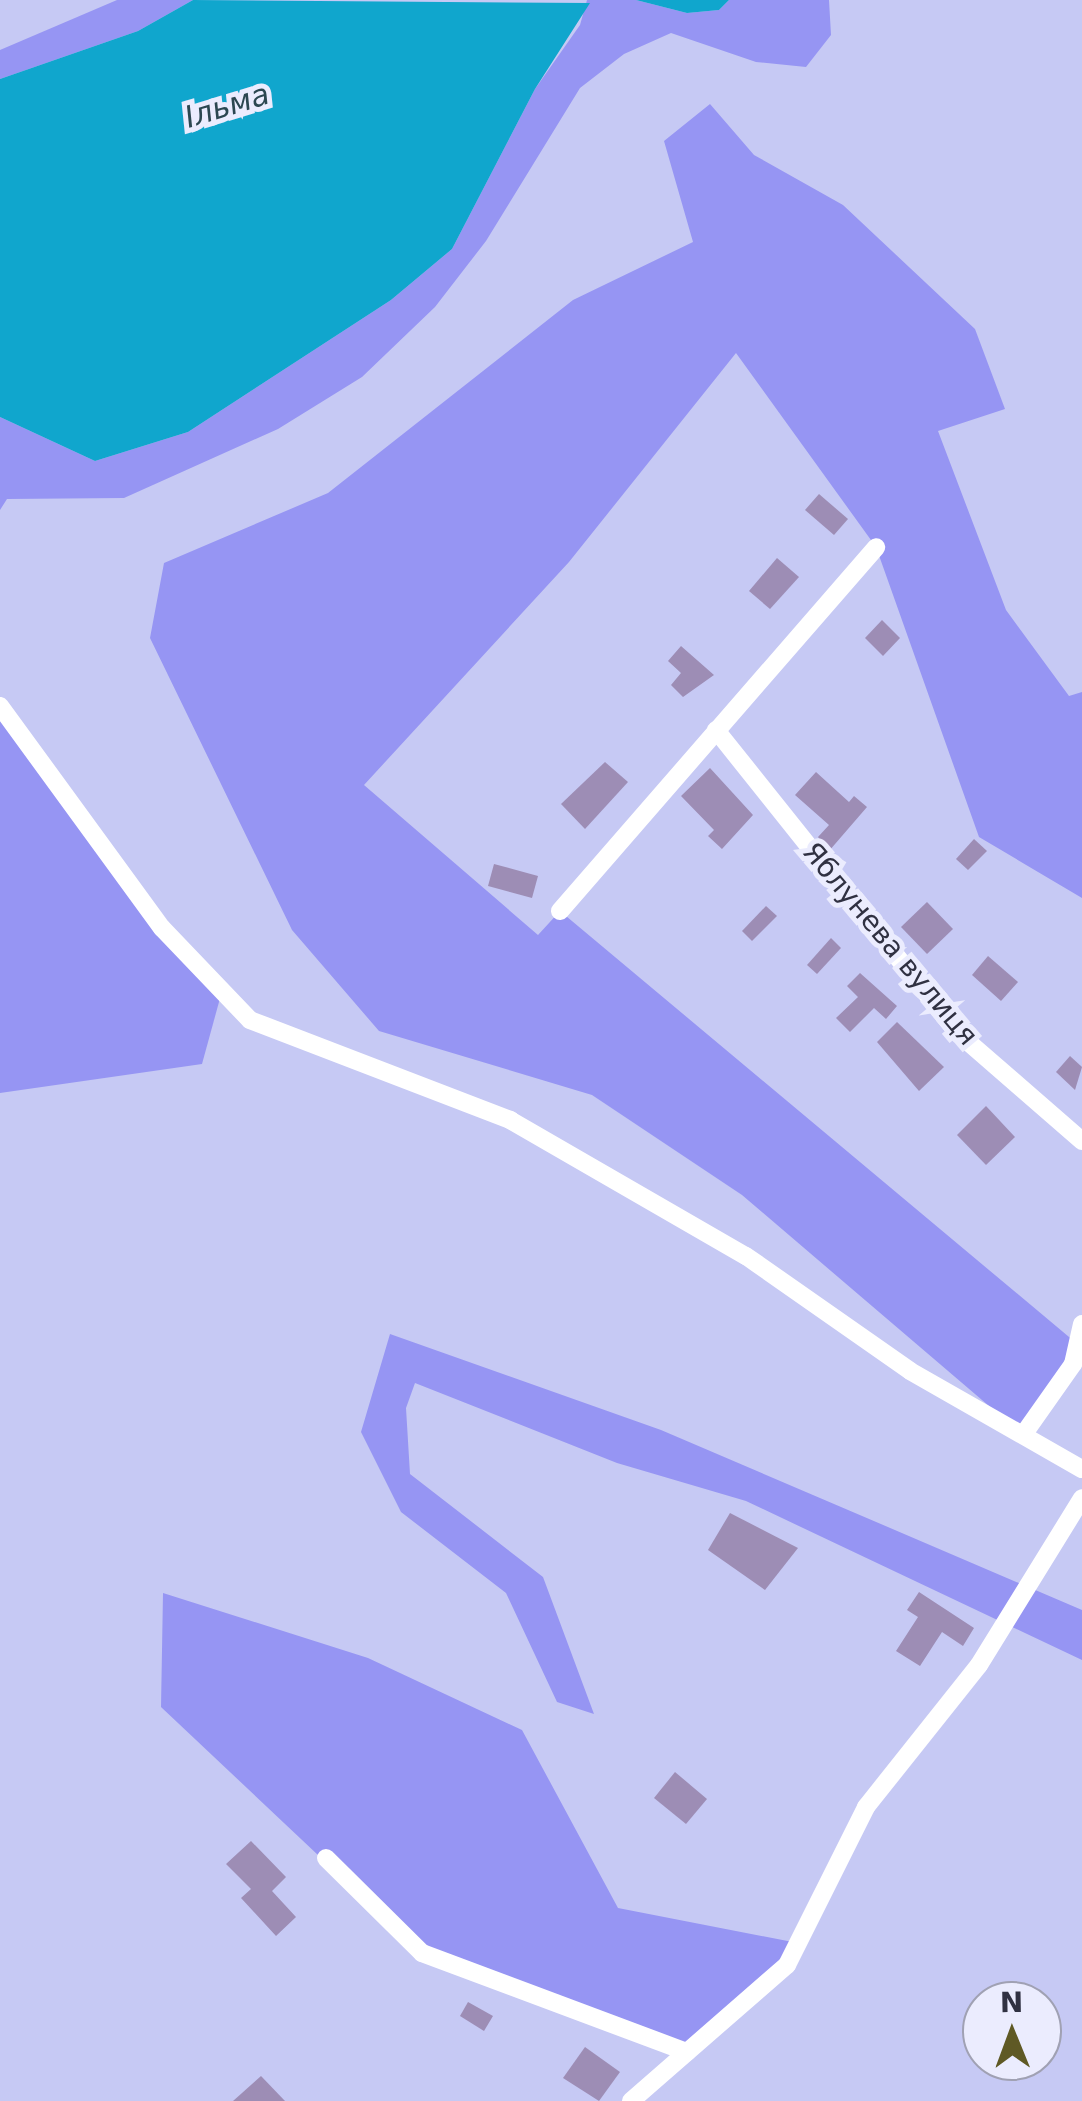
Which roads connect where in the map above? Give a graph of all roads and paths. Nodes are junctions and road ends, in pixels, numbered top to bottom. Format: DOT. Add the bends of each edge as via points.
graph roads {
  1 [pos="876,548"];
  2 [pos="0,706"];
  3 [pos="716,730"];
  4 [pos="560,911"];
  5 [pos="1082,1141"];
  6 [pos="1082,1324"];
  7 [pos="1023,1435"];
  8 [pos="1082,1469"];
  9 [pos="1082,1498"];
  10 [pos="326,1858"];
  11 [pos="687,2052"];
  12 [pos="631,2101"];
  1 -- 3 [label="street"];
  2 -- 7 [label="street" via="162,928 250,1020 510,1120 746,1256 910,1371"];
  3 -- 4 [label="street"];
  3 -- 5 [label="street, Яблунева вулиця" via="959,1034"];
  6 -- 7 [label="street" via="1072,1364"];
  7 -- 8 [label="street"];
  9 -- 11 [label="street" via="979,1665 866,1806 803,1944 787,1966"];
  10 -- 11 [label="street" via="422,1953"];
  11 -- 12 [label="street"];
}
